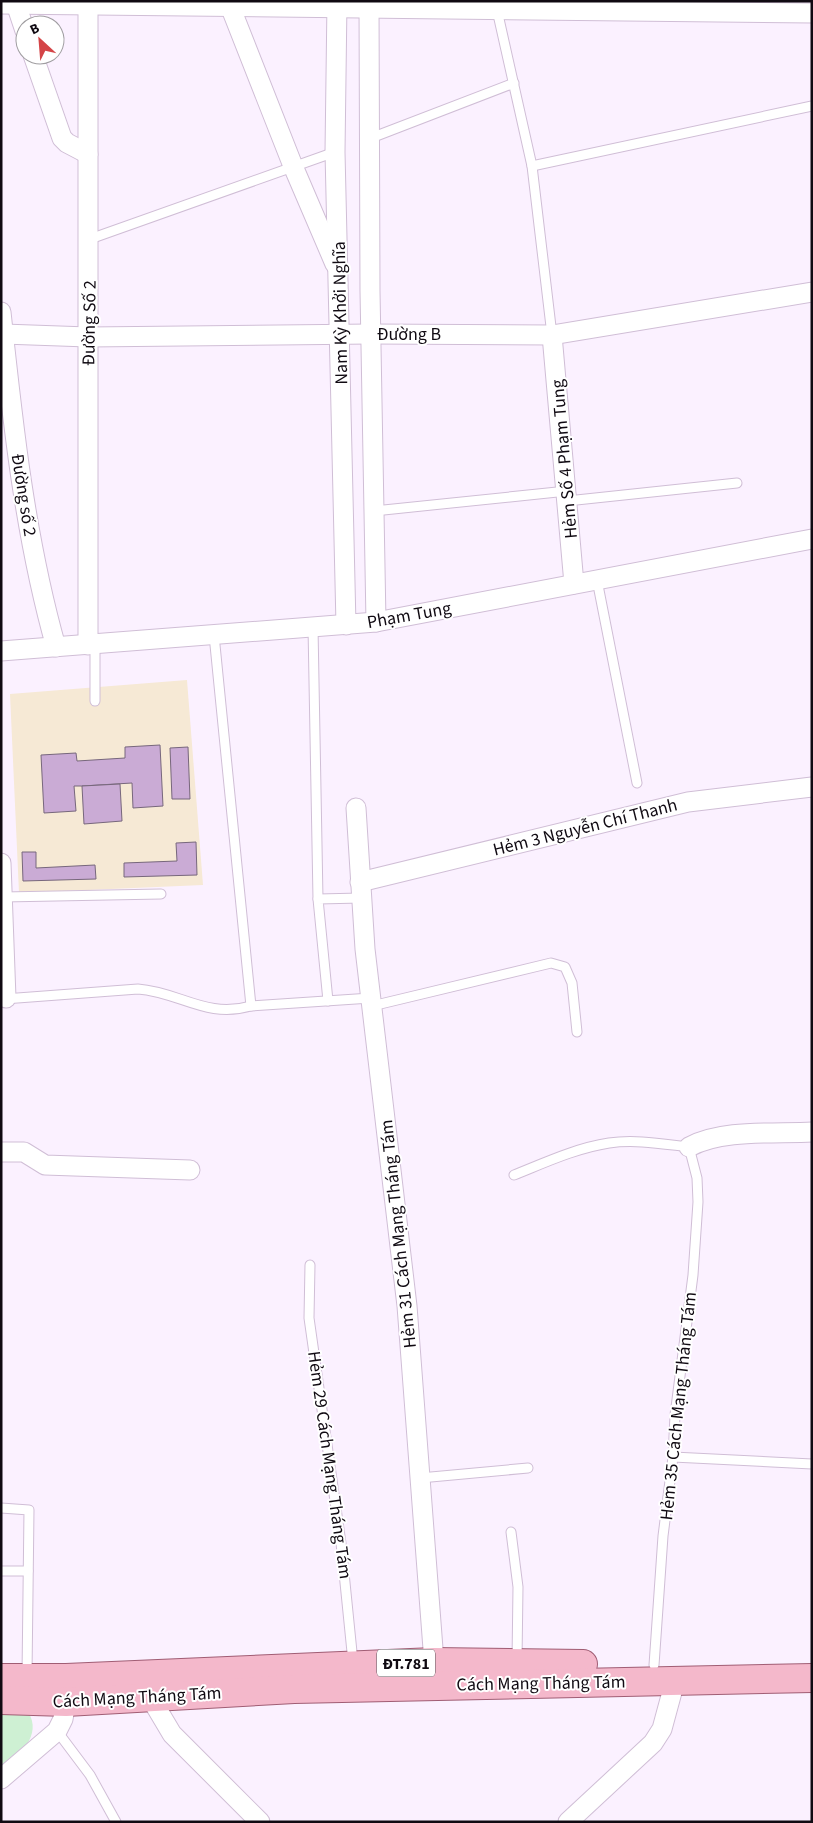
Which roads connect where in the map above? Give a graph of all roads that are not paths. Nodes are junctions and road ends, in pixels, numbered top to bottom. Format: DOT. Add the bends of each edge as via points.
graph roads {
  1 [pos="88,3"];
  2 [pos="8,4"];
  3 [pos="337,5"];
  4 [pos="369,5"];
  5 [pos="230,6"];
  6 [pos="497,10"];
  7 [pos="812,13"];
  8 [pos="15,15"];
  9 [pos="36,65"];
  10 [pos="514,83"];
  11 [pos="812,106"];
  12 [pos="371,138"];
  13 [pos="335,152"];
  14 [pos="88,154"];
  15 [pos="293,166"];
  16 [pos="532,166"];
  17 [pos="90,239"];
  18 [pos="339,274"];
  19 [pos="812,292"];
  20 [pos="1,312"];
  21 [pos="4,334"];
  22 [pos="371,334"];
  23 [pos="341,335"];
  24 [pos="552,335"];
  25 [pos="88,337"];
  26 [pos="737,483"];
  27 [pos="567,496"];
  28 [pos="374,511"];
  29 [pos="812,539"];
  30 [pos="597,580"];
  31 [pos="574,584"];
  32 [pos="376,622"];
  33 [pos="346,625"];
  34 [pos="313,627"];
  35 [pos="214,635"];
  36 [pos="92,645"];
  37 [pos="56,647"];
  38 [pos="1,651"];
  39 [pos="95,701"];
  40 [pos="637,782"];
  41 [pos="812,787"];
  42 [pos="356,808"];
  43 [pos="1,863"];
  44 [pos="360,890"];
  45 [pos="161,894"];
  46 [pos="2,898"];
  47 [pos="318,899"];
  48 [pos="4,999"];
  49 [pos="328,1001"];
  50 [pos="372,1002"];
  51 [pos="251,1006"];
  52 [pos="578,1032"];
  53 [pos="812,1132"];
  54 [pos="689,1147"];
  55 [pos="1,1152"];
  56 [pos="190,1170"];
  57 [pos="514,1175"];
  58 [pos="310,1265"];
  59 [pos="674,1457"];
  60 [pos="812,1464"];
  61 [pos="528,1468"];
  62 [pos="420,1478"];
  63 [pos="1,1508"];
  64 [pos="511,1532"];
  65 [pos="1,1570"];
  66 [pos="28,1571"];
  67 [pos="812,1661"];
  68 [pos="434,1662"];
  69 [pos="517,1663"];
  70 [pos="668,1670"];
  71 [pos="354,1676"];
  72 [pos="14,1678"];
  73 [pos="812,1678"];
  74 [pos="149,1686"];
  75 [pos="66,1690"];
  76 [pos="1,1700"];
  77 [pos="57,1730"];
  78 [pos="1,1779"];
  79 [pos="116,1822"];
  80 [pos="260,1822"];
  81 [pos="568,1822"];
  1 -- 2 [label="street"];
  1 -- 5 [label="street"];
  1 -- 14 [label="street, Đường Số 2"];
  2 -- 8 [label="street"];
  3 -- 4 [label="street"];
  3 -- 5 [label="street"];
  3 -- 13 [label="street, Nam Kỳ Khởi Nghĩa"];
  4 -- 6 [label="street"];
  4 -- 12 [label="street, Nam Kỳ Khởi Nghĩa"];
  5 -- 15 [label="street"];
  6 -- 7 [label="street"];
  6 -- 10 [label="lane"];
  9 -- 14 [label="street" via="62,138"];
  10 -- 12 [label="lane"];
  10 -- 16 [label="lane"];
  11 -- 16 [label="lane"];
  12 -- 22 [label="street, Nam Kỳ Khởi Nghĩa"];
  13 -- 15 [label="lane"];
  13 -- 18 [label="street, Nam Kỳ Khởi Nghĩa"];
  14 -- 17 [label="street, Đường Số 2"];
  15 -- 17 [label="lane"];
  15 -- 18 [label="street"];
  16 -- 24 [label="lane"];
  17 -- 25 [label="street, Đường Số 2"];
  18 -- 23 [label="street, Nam Kỳ Khởi Nghĩa"];
  19 -- 24 [label="street, Đường B"];
  20 -- 21 [label="street, Đường số 2"];
  21 -- 25 [label="street, Đường B"];
  21 -- 37 [label="street, Đường số 2" via="21,489"];
  22 -- 23 [label="street, Đường B"];
  22 -- 24 [label="street, Đường B"];
  22 -- 28 [label="street, Nam Kỳ Khởi Nghĩa"];
  23 -- 25 [label="street, Đường B"];
  23 -- 33 [label="street, Nam Kỳ Khởi Nghĩa"];
  24 -- 27 [label="street, Hẻm Số 4 Phạm Tung"];
  25 -- 36 [label="street, Đường Số 2"];
  26 -- 27 [label="lane"];
  27 -- 28 [label="lane"];
  27 -- 31 [label="street, Hẻm Số 4 Phạm Tung"];
  28 -- 32 [label="street, Nam Kỳ Khởi Nghĩa"];
  29 -- 30 [label="street, Phạm Tung"];
  30 -- 31 [label="street, Phạm Tung"];
  30 -- 40 [label="lane"];
  31 -- 32 [label="street, Phạm Tung"];
  32 -- 33 [label="street, Phạm Tung"];
  33 -- 34 [label="street, Phạm Tung"];
  34 -- 35 [label="street, Phạm Tung"];
  34 -- 47 [label="lane"];
  35 -- 36 [label="street, Phạm Tung"];
  35 -- 51 [label="lane"];
  36 -- 37 [label="street, Phạm Tung"];
  36 -- 39 [label="lane"];
  37 -- 38 [label="street, Phạm Tung"];
  41 -- 44 [label="street, Hẻm 3 Nguyễn Chí Thanh" via="688,802"];
  42 -- 44 [label="street, Hẻm 31 Cách Mạng Tháng Tám"];
  43 -- 46 [label="street"];
  44 -- 47 [label="lane"];
  44 -- 50 [label="street, Hẻm 31 Cách Mạng Tháng Tám"];
  45 -- 46 [label="lane"];
  46 -- 48 [label="street"];
  47 -- 49 [label="lane"];
  48 -- 51 [label="lane" via="138,988 157,990 176,999 220,1011"];
  49 -- 50 [label="lane"];
  49 -- 51 [label="lane"];
  50 -- 52 [label="lane" via="550,963 565,966 572,984"];
  50 -- 62 [label="street, Hẻm 31 Cách Mạng Tháng Tám" via="407,1306"];
  53 -- 54 [label="street" via="719,1137"];
  54 -- 57 [label="lane" via="659,1143 608,1143 581,1149"];
  54 -- 59 [label="lane, Hẻm 35 Cách Mạng Tháng Tám" via="697,1178 698,1202 693,1275 675,1415"];
  55 -- 56 [label="street" via="24,1152 46,1165"];
  58 -- 71 [label="lane, Hẻm 29 Cách Mạng Tháng Tám" via="309,1318 342,1543"];
  59 -- 60 [label="lane"];
  59 -- 70 [label="lane, Hẻm 35 Cách Mạng Tháng Tám" via="663,1536"];
  61 -- 62 [label="lane"];
  62 -- 68 [label="street, Hẻm 31 Cách Mạng Tháng Tám"];
  63 -- 66 [label="lane" via="29,1510"];
  64 -- 69 [label="lane" via="518,1587"];
  65 -- 66 [label="lane"];
  66 -- 72 [label="lane"];
  67 -- 70 [label="main road, Cách Mạng Tháng Tám / ĐT.781"];
  68 -- 69 [label="main road, Cách Mạng Tháng Tám / ĐT.781"];
  68 -- 71 [label="main road, Cách Mạng Tháng Tám / ĐT.781"];
  69 -- 70 [label="main road, Cách Mạng Tháng Tám / ĐT.781"];
  70 -- 71 [label="main road, Cách Mạng Tháng Tám / ĐT.781"];
  70 -- 73 [label="main road, Cách Mạng Tháng Tám / ĐT.781"];
  70 -- 81 [label="street" via="662,1729 653,1743"];
  71 -- 74 [label="main road, Cách Mạng Tháng Tám / ĐT.781"];
  72 -- 75 [label="main road, Cách Mạng Tháng Tám / ĐT.781"];
  74 -- 75 [label="main road, Cách Mạng Tháng Tám / ĐT.781"];
  74 -- 80 [label="street" via="158,1714 172,1734"];
  75 -- 76 [label="main road, Cách Mạng Tháng Tám / ĐT.781"];
  75 -- 77 [label="street" via="63,1719"];
  77 -- 78 [label="street"];
  77 -- 79 [label="lane" via="90,1775"];
}
